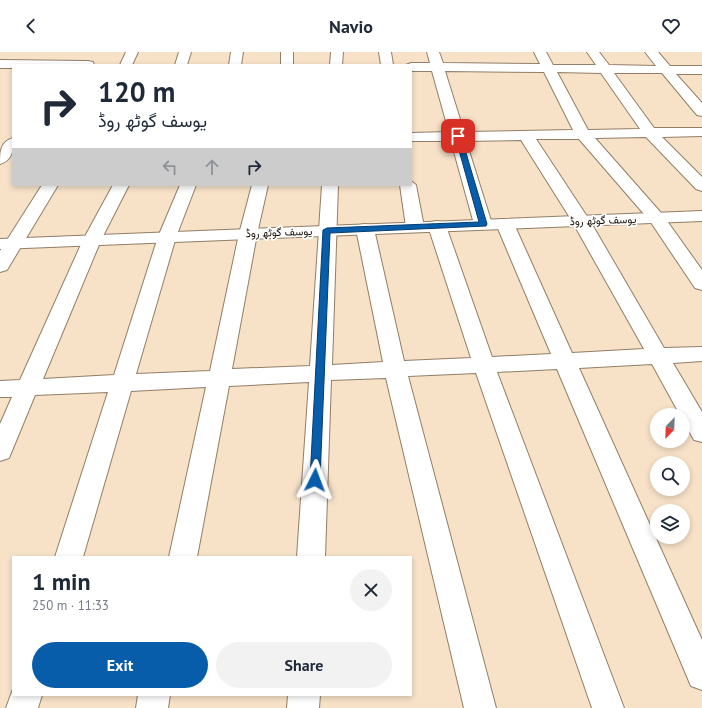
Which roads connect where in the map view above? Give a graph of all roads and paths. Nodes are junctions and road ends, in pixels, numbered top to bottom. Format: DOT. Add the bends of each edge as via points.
graph roads {
  1 [pos="26,52"];
  2 [pos="82,52"];
  3 [pos="132,52"];
  4 [pos="185,52"];
  5 [pos="237,52"];
  6 [pos="287,52"];
  7 [pos="337,52"];
  8 [pos="384,52"];
  9 [pos="434,52"];
  10 [pos="540,52"];
  11 [pos="593,52"];
  12 [pos="651,52"];
  13 [pos="0,64"];
  14 [pos="17,64"];
  15 [pos="75,64"];
  16 [pos="126,64"];
  17 [pos="181,64"];
  18 [pos="235,64"];
  19 [pos="287,64"];
  20 [pos="336,64"];
  21 [pos="387,64"];
  22 [pos="12,65"];
  23 [pos="412,67"];
  24 [pos="438,68"];
  25 [pos="549,69"];
  26 [pos="606,69"];
  27 [pos="666,70"];
  28 [pos="702,70"];
  29 [pos="702,112"];
  30 [pos="702,132"];
  31 [pos="650,133"];
  32 [pos="583,134"];
  33 [pos="526,135"];
  34 [pos="11,136"];
  35 [pos="458,136"];
  36 [pos="412,137"];
  37 [pos="0,159"];
  38 [pos="49,186"];
  39 [pos="120,186"];
  40 [pos="188,186"];
  41 [pos="260,186"];
  42 [pos="330,186"];
  43 [pos="408,186"];
  44 [pos="702,186"];
  45 [pos="702,216"];
  46 [pos="656,218"];
  47 [pos="581,220"];
  48 [pos="494,224"];
  49 [pos="426,227"];
  50 [pos="365,229"];
  51 [pos="327,230"];
  52 [pos="248,234"];
  53 [pos="167,237"];
  54 [pos="92,240"];
  55 [pos="7,243"];
  56 [pos="0,266"];
  57 [pos="702,284"];
  58 [pos="702,354"];
  59 [pos="658,356"];
  60 [pos="564,361"];
  61 [pos="484,365"];
  62 [pos="395,370"];
  63 [pos="321,373"];
  64 [pos="220,378"];
  65 [pos="123,383"];
  66 [pos="28,388"];
  67 [pos="0,389"];
  68 [pos="702,433"];
  69 [pos="0,451"];
  70 [pos="69,556"];
  71 [pos="183,556"];
  72 [pos="311,556"];
  73 [pos="702,674"];
  74 [pos="26,696"];
  75 [pos="154,696"];
  76 [pos="304,696"];
  77 [pos="22,708"];
  78 [pos="152,708"];
  79 [pos="303,708"];
  80 [pos="480,708"];
  81 [pos="608,708"];
  1 -- 14 [label="street"];
  2 -- 15 [label="street"];
  3 -- 16 [label="street"];
  4 -- 17 [label="street"];
  5 -- 18 [label="street"];
  6 -- 19 [label="street"];
  7 -- 20 [label="street"];
  8 -- 21 [label="street"];
  9 -- 24 [label="street"];
  10 -- 25 [label="street"];
  11 -- 26 [label="street"];
  12 -- 27 [label="street"];
  13 -- 22 [label="street"];
  23 -- 24 [label="street"];
  24 -- 25 [label="street" via="488,63"];
  24 -- 35 [label="street"];
  25 -- 26 [label="street"];
  25 -- 32 [label="street"];
  26 -- 27 [label="street"];
  26 -- 31 [label="street"];
  27 -- 28 [label="street"];
  27 -- 29 [label="street"];
  30 -- 31 [label="street"];
  31 -- 32 [label="street"];
  31 -- 44 [label="street"];
  32 -- 33 [label="street"];
  32 -- 46 [label="street"];
  33 -- 35 [label="street"];
  33 -- 47 [label="street"];
  34 -- 37 [label="street"];
  35 -- 36 [label="street"];
  35 -- 48 [label="street"];
  38 -- 55 [label="street"];
  39 -- 54 [label="street"];
  40 -- 53 [label="street"];
  41 -- 52 [label="street"];
  42 -- 51 [label="street"];
  43 -- 49 [label="street"];
  45 -- 46 [label="street, یوسف گوٹھ روڈ"];
  46 -- 47 [label="street, یوسف گوٹھ روڈ"];
  46 -- 57 [label="street"];
  47 -- 48 [label="street, یوسف گوٹھ روڈ"];
  47 -- 59 [label="street"];
  48 -- 49 [label="street, یوسف گوٹھ روڈ"];
  48 -- 60 [label="street"];
  49 -- 50 [label="street, یوسف گوٹھ روڈ"];
  49 -- 61 [label="street"];
  50 -- 51 [label="street, یوسف گوٹھ روڈ"];
  50 -- 62 [label="street"];
  51 -- 52 [label="street, یوسف گوٹھ روڈ"];
  51 -- 63 [label="street"];
  52 -- 53 [label="street, یوسف گوٹھ روڈ"];
  52 -- 64 [label="street"];
  53 -- 54 [label="street, یوسف گوٹھ روڈ"];
  53 -- 65 [label="street"];
  54 -- 55 [label="street, یوسف گوٹھ روڈ"];
  54 -- 66 [label="street"];
  55 -- 56 [label="street"];
  58 -- 59 [label="street"];
  59 -- 60 [label="street"];
  59 -- 68 [label="street"];
  60 -- 61 [label="street"];
  60 -- 73 [label="street"];
  61 -- 62 [label="street"];
  61 -- 81 [label="street"];
  62 -- 63 [label="street"];
  62 -- 80 [label="street"];
  63 -- 64 [label="street"];
  63 -- 72 [label="street"];
  64 -- 65 [label="street"];
  64 -- 71 [label="street"];
  65 -- 66 [label="street"];
  65 -- 70 [label="street"];
  66 -- 67 [label="street"];
  66 -- 69 [label="street"];
  74 -- 77 [label="street"];
  75 -- 78 [label="street"];
  76 -- 79 [label="street"];
}
